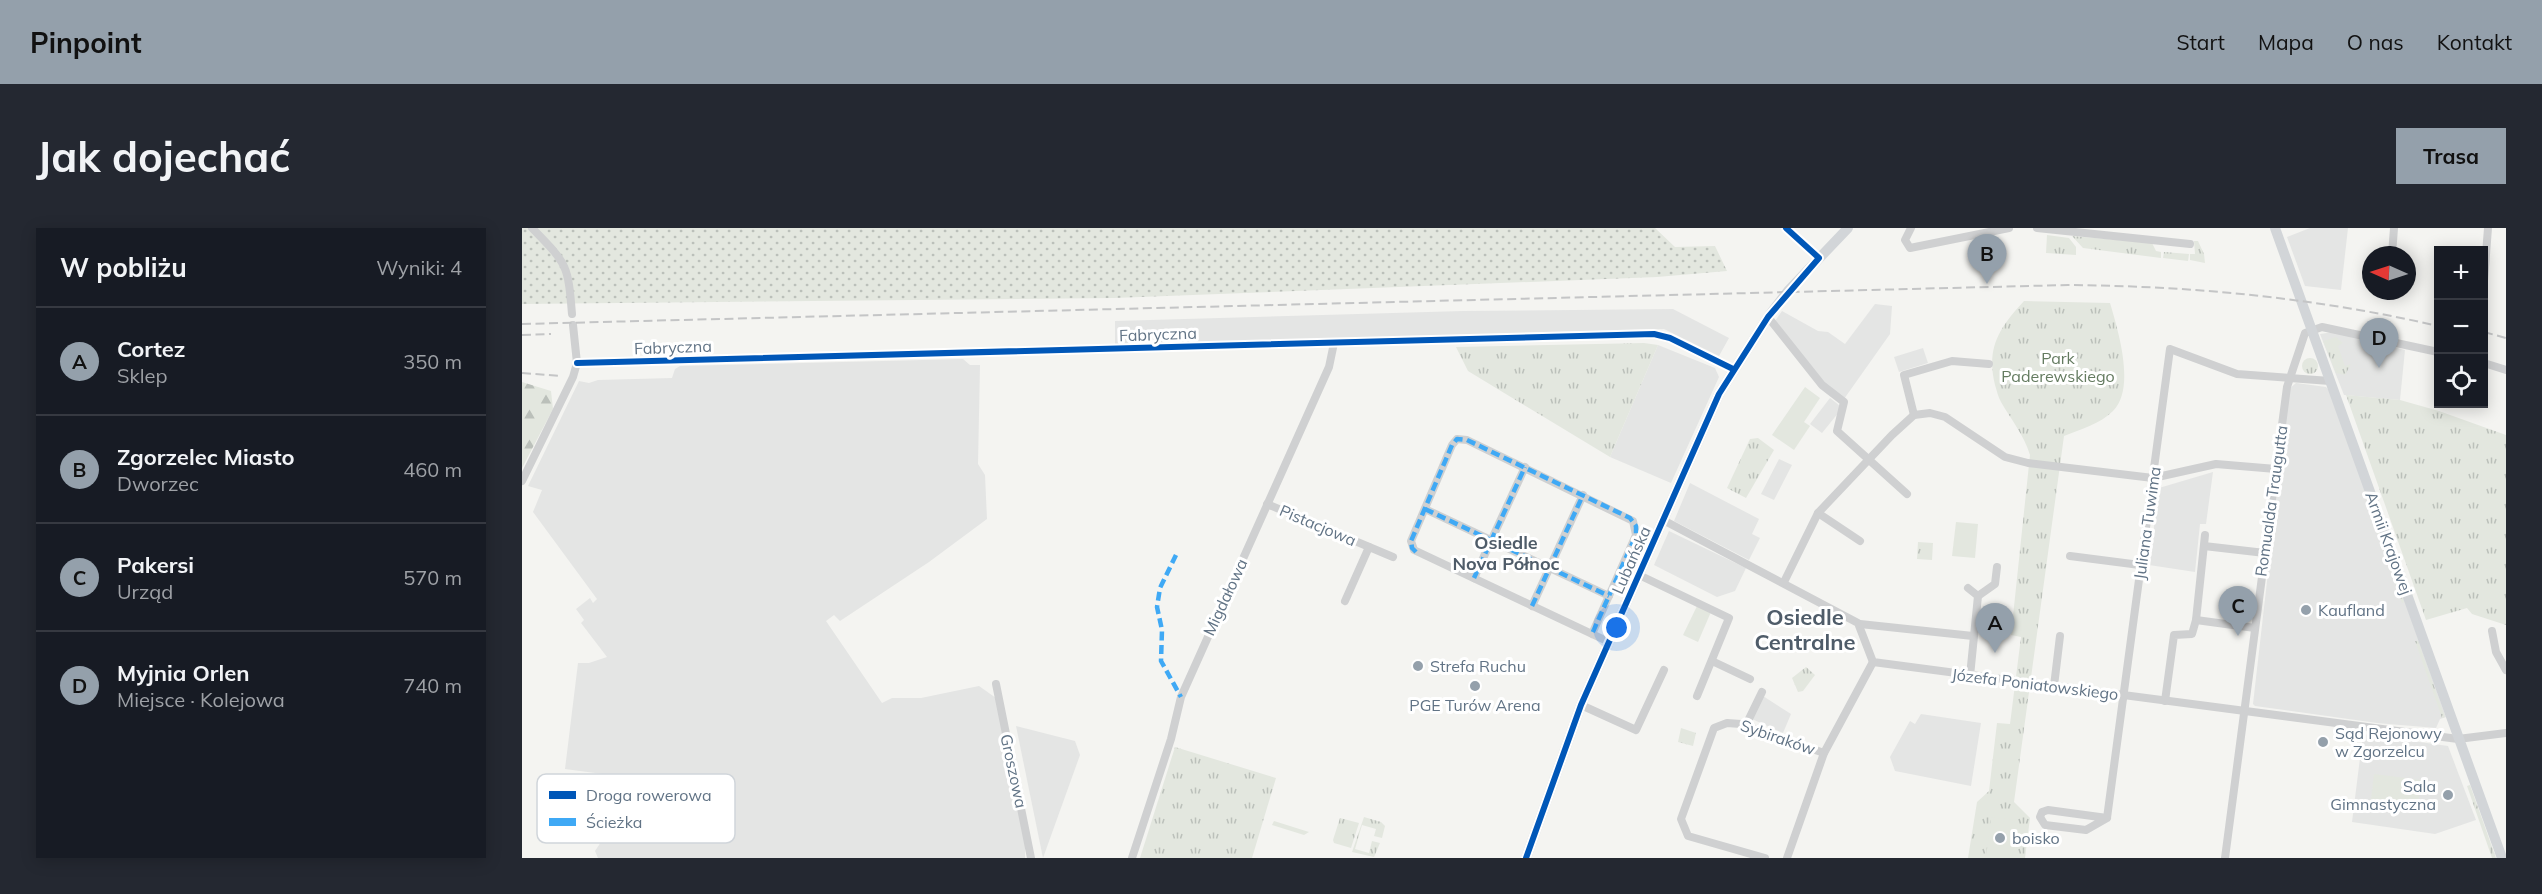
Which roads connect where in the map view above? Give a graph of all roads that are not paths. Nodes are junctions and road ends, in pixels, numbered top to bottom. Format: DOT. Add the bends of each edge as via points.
graph roads {
  1 [pos="532,228"];
  2 [pos="1786,228"];
  3 [pos="1848,228"];
  4 [pos="1911,228"];
  5 [pos="2010,228"];
  6 [pos="2037,228"];
  7 [pos="2276,228"];
  8 [pos="2394,228"];
  9 [pos="2488,228"];
  10 [pos="2089,231"];
  11 [pos="2190,244"];
  12 [pos="2393,246"];
  13 [pos="2487,246"];
  14 [pos="1819,258"];
  15 [pos="572,314"];
  16 [pos="1768,317"];
  17 [pos="573,325"];
  18 [pos="2311,329"];
  19 [pos="1334,343"];
  20 [pos="2434,351"];
  21 [pos="577,363"];
  22 [pos="1989,364"];
  23 [pos="2488,364"];
  24 [pos="1733,369"];
  25 [pos="2506,370"];
  26 [pos="2289,380"];
  27 [pos="2330,381"];
  28 [pos="1914,415"];
  29 [pos="1869,459"];
  30 [pos="1525,468"];
  31 [pos="2276,469"];
  32 [pos="2153,478"];
  33 [pos="522,482"];
  34 [pos="1907,494"];
  35 [pos="1583,495"];
  36 [pos="1267,504"];
  37 [pos="1425,509"];
  38 [pos="1818,513"];
  39 [pos="1663,520"];
  40 [pos="2205,535"];
  41 [pos="1491,541"];
  42 [pos="1860,541"];
  43 [pos="2204,546"];
  44 [pos="1369,547"];
  45 [pos="2265,553"];
  46 [pos="2070,556"];
  47 [pos="1393,557"];
  48 [pos="2140,565"];
  49 [pos="1997,567"];
  50 [pos="1549,568"];
  51 [pos="1639,575"];
  52 [pos="1474,578"];
  53 [pos="1784,582"];
  54 [pos="1968,588"];
  55 [pos="1609,596"];
  56 [pos="1978,596"];
  57 [pos="1345,601"];
  58 [pos="1532,606"];
  59 [pos="2196,621"];
  60 [pos="1860,624"];
  61 [pos="2255,628"];
  62 [pos="2492,630"];
  63 [pos="1592,634"];
  64 [pos="1973,636"];
  65 [pos="2060,636"];
  66 [pos="1609,642"];
  67 [pos="1712,661"];
  68 [pos="1873,662"];
  69 [pos="1664,670"];
  70 [pos="2506,670"];
  71 [pos="1970,676"];
  72 [pos="1750,679"];
  73 [pos="996,684"];
  74 [pos="2054,686"];
  75 [pos="1762,692"];
  76 [pos="2124,695"];
  77 [pos="1697,696"];
  78 [pos="2165,701"];
  79 [pos="1581,705"];
  80 [pos="2244,711"];
  81 [pos="1746,725"];
  82 [pos="2506,733"];
  83 [pos="2458,740"];
  84 [pos="1824,753"];
  85 [pos="2107,818"];
  86 [pos="1031,858"];
  87 [pos="1132,858"];
  88 [pos="1526,858"];
  89 [pos="1765,858"];
  90 [pos="1787,858"];
  91 [pos="2225,858"];
  92 [pos="2502,858"];
  1 -- 15 [label="street" via="562,259 570,283"];
  2 -- 14 [label="street"];
  3 -- 14 [label="main road, Lubańska"];
  4 -- 5 [label="street" via="1905,240 1910,248"];
  6 -- 10 [label="street"];
  7 -- 18 [label="main road, Armii Krajowej"];
  8 -- 12 [label="street"];
  9 -- 13 [label="street"];
  10 -- 11 [label="street"];
  14 -- 16 [label="main road, Lubańska"];
  16 -- 24 [label="main road, Lubańska"];
  16 -- 29 [label="street" via="1822,385 1844,402 1837,431"];
  17 -- 21 [label="street"];
  18 -- 20 [label="street" via="2336,329"];
  18 -- 26 [label="street, Romualda Traugutta" via="2305,333"];
  18 -- 27 [label="main road, Armii Krajowej"];
  19 -- 21 [label="street, Fabryczna"];
  19 -- 24 [label="street, Fabryczna" via="1654,334"];
  19 -- 36 [label="street, Migdałowa" via="1329,367"];
  21 -- 33 [label="street" via="566,394"];
  22 -- 28 [label="street" via="1952,362 1904,375"];
  23 -- 25 [label="street"];
  24 -- 39 [label="main road, Lubańska"];
  26 -- 27 [label="street"];
  26 -- 31 [label="street, Romualda Traugutta"];
  26 -- 32 [label="street, Juliana Tuwima" via="2237,374 2170,349"];
  27 -- 83 [label="main road, Armii Krajowej"];
  28 -- 29 [label="street"];
  28 -- 32 [label="street" via="1930,413 1952,420 2011,460"];
  29 -- 34 [label="street"];
  29 -- 38 [label="street"];
  30 -- 35 [label="street"];
  30 -- 37 [label="street" via="1467,440 1457,439"];
  30 -- 41 [label="street"];
  31 -- 32 [label="street" via="2216,464"];
  31 -- 45 [label="street, Romualda Traugutta"];
  32 -- 48 [label="street, Juliana Tuwima"];
  35 -- 50 [label="street"];
  35 -- 55 [label="street" via="1630,518 1636,526 1636,535"];
  36 -- 44 [label="street, Pistacjowa"];
  36 -- 87 [label="street, Migdałowa" via="1181,698"];
  37 -- 41 [label="street"];
  37 -- 52 [label="street" via="1411,541 1412,548"];
  38 -- 42 [label="street"];
  38 -- 53 [label="street"];
  39 -- 51 [label="main road, Lubańska"];
  39 -- 53 [label="street"];
  40 -- 43 [label="street"];
  41 -- 50 [label="street"];
  41 -- 52 [label="street"];
  43 -- 45 [label="street"];
  43 -- 59 [label="street"];
  44 -- 47 [label="street, Pistacjowa"];
  44 -- 57 [label="street, Pistacjowa"];
  45 -- 61 [label="street, Romualda Traugutta"];
  46 -- 48 [label="street"];
  48 -- 76 [label="street, Juliana Tuwima"];
  49 -- 56 [label="street" via="1995,584"];
  50 -- 55 [label="street"];
  50 -- 58 [label="street"];
  51 -- 66 [label="main road, Lubańska"];
  51 -- 67 [label="street" via="1729,618"];
  52 -- 58 [label="street"];
  53 -- 60 [label="street"];
  54 -- 56 [label="street"];
  55 -- 63 [label="street"];
  56 -- 64 [label="street"];
  58 -- 63 [label="street"];
  59 -- 61 [label="street"];
  59 -- 78 [label="street" via="2192,634 2174,635"];
  60 -- 64 [label="street"];
  60 -- 68 [label="street"];
  61 -- 80 [label="street, Romualda Traugutta"];
  62 -- 70 [label="street" via="2496,652"];
  63 -- 66 [label="street"];
  64 -- 71 [label="street"];
  65 -- 74 [label="street"];
  66 -- 79 [label="main road, Lubańska"];
  67 -- 72 [label="street"];
  67 -- 77 [label="street"];
  68 -- 71 [label="street, Józefa Poniatowskiego"];
  68 -- 84 [label="street"];
  69 -- 79 [label="street" via="1636,730"];
  71 -- 74 [label="street, Józefa Poniatowskiego"];
  73 -- 86 [label="street, Groszowa"];
  74 -- 76 [label="street, Józefa Poniatowskiego"];
  75 -- 81 [label="street"];
  76 -- 78 [label="street, Józefa Poniatowskiego"];
  76 -- 85 [label="street, Juliana Tuwima"];
  78 -- 80 [label="street, Józefa Poniatowskiego"];
  79 -- 88 [label="main road, Lubańska"];
  80 -- 83 [label="street, Józefa Poniatowskiego"];
  80 -- 91 [label="street, Romualda Traugutta"];
  81 -- 84 [label="street, Sybiraków"];
  81 -- 89 [label="street, Sybiraków" via="1727,723 1714,728 1681,819 1688,836"];
  82 -- 83 [label="street, Józefa Poniatowskiego"];
  83 -- 92 [label="main road, Armii Krajowej"];
  84 -- 90 [label="street"];
  85 -- 85 [label="street" via="2048,810 2040,817 2045,825 2086,830"];
}
